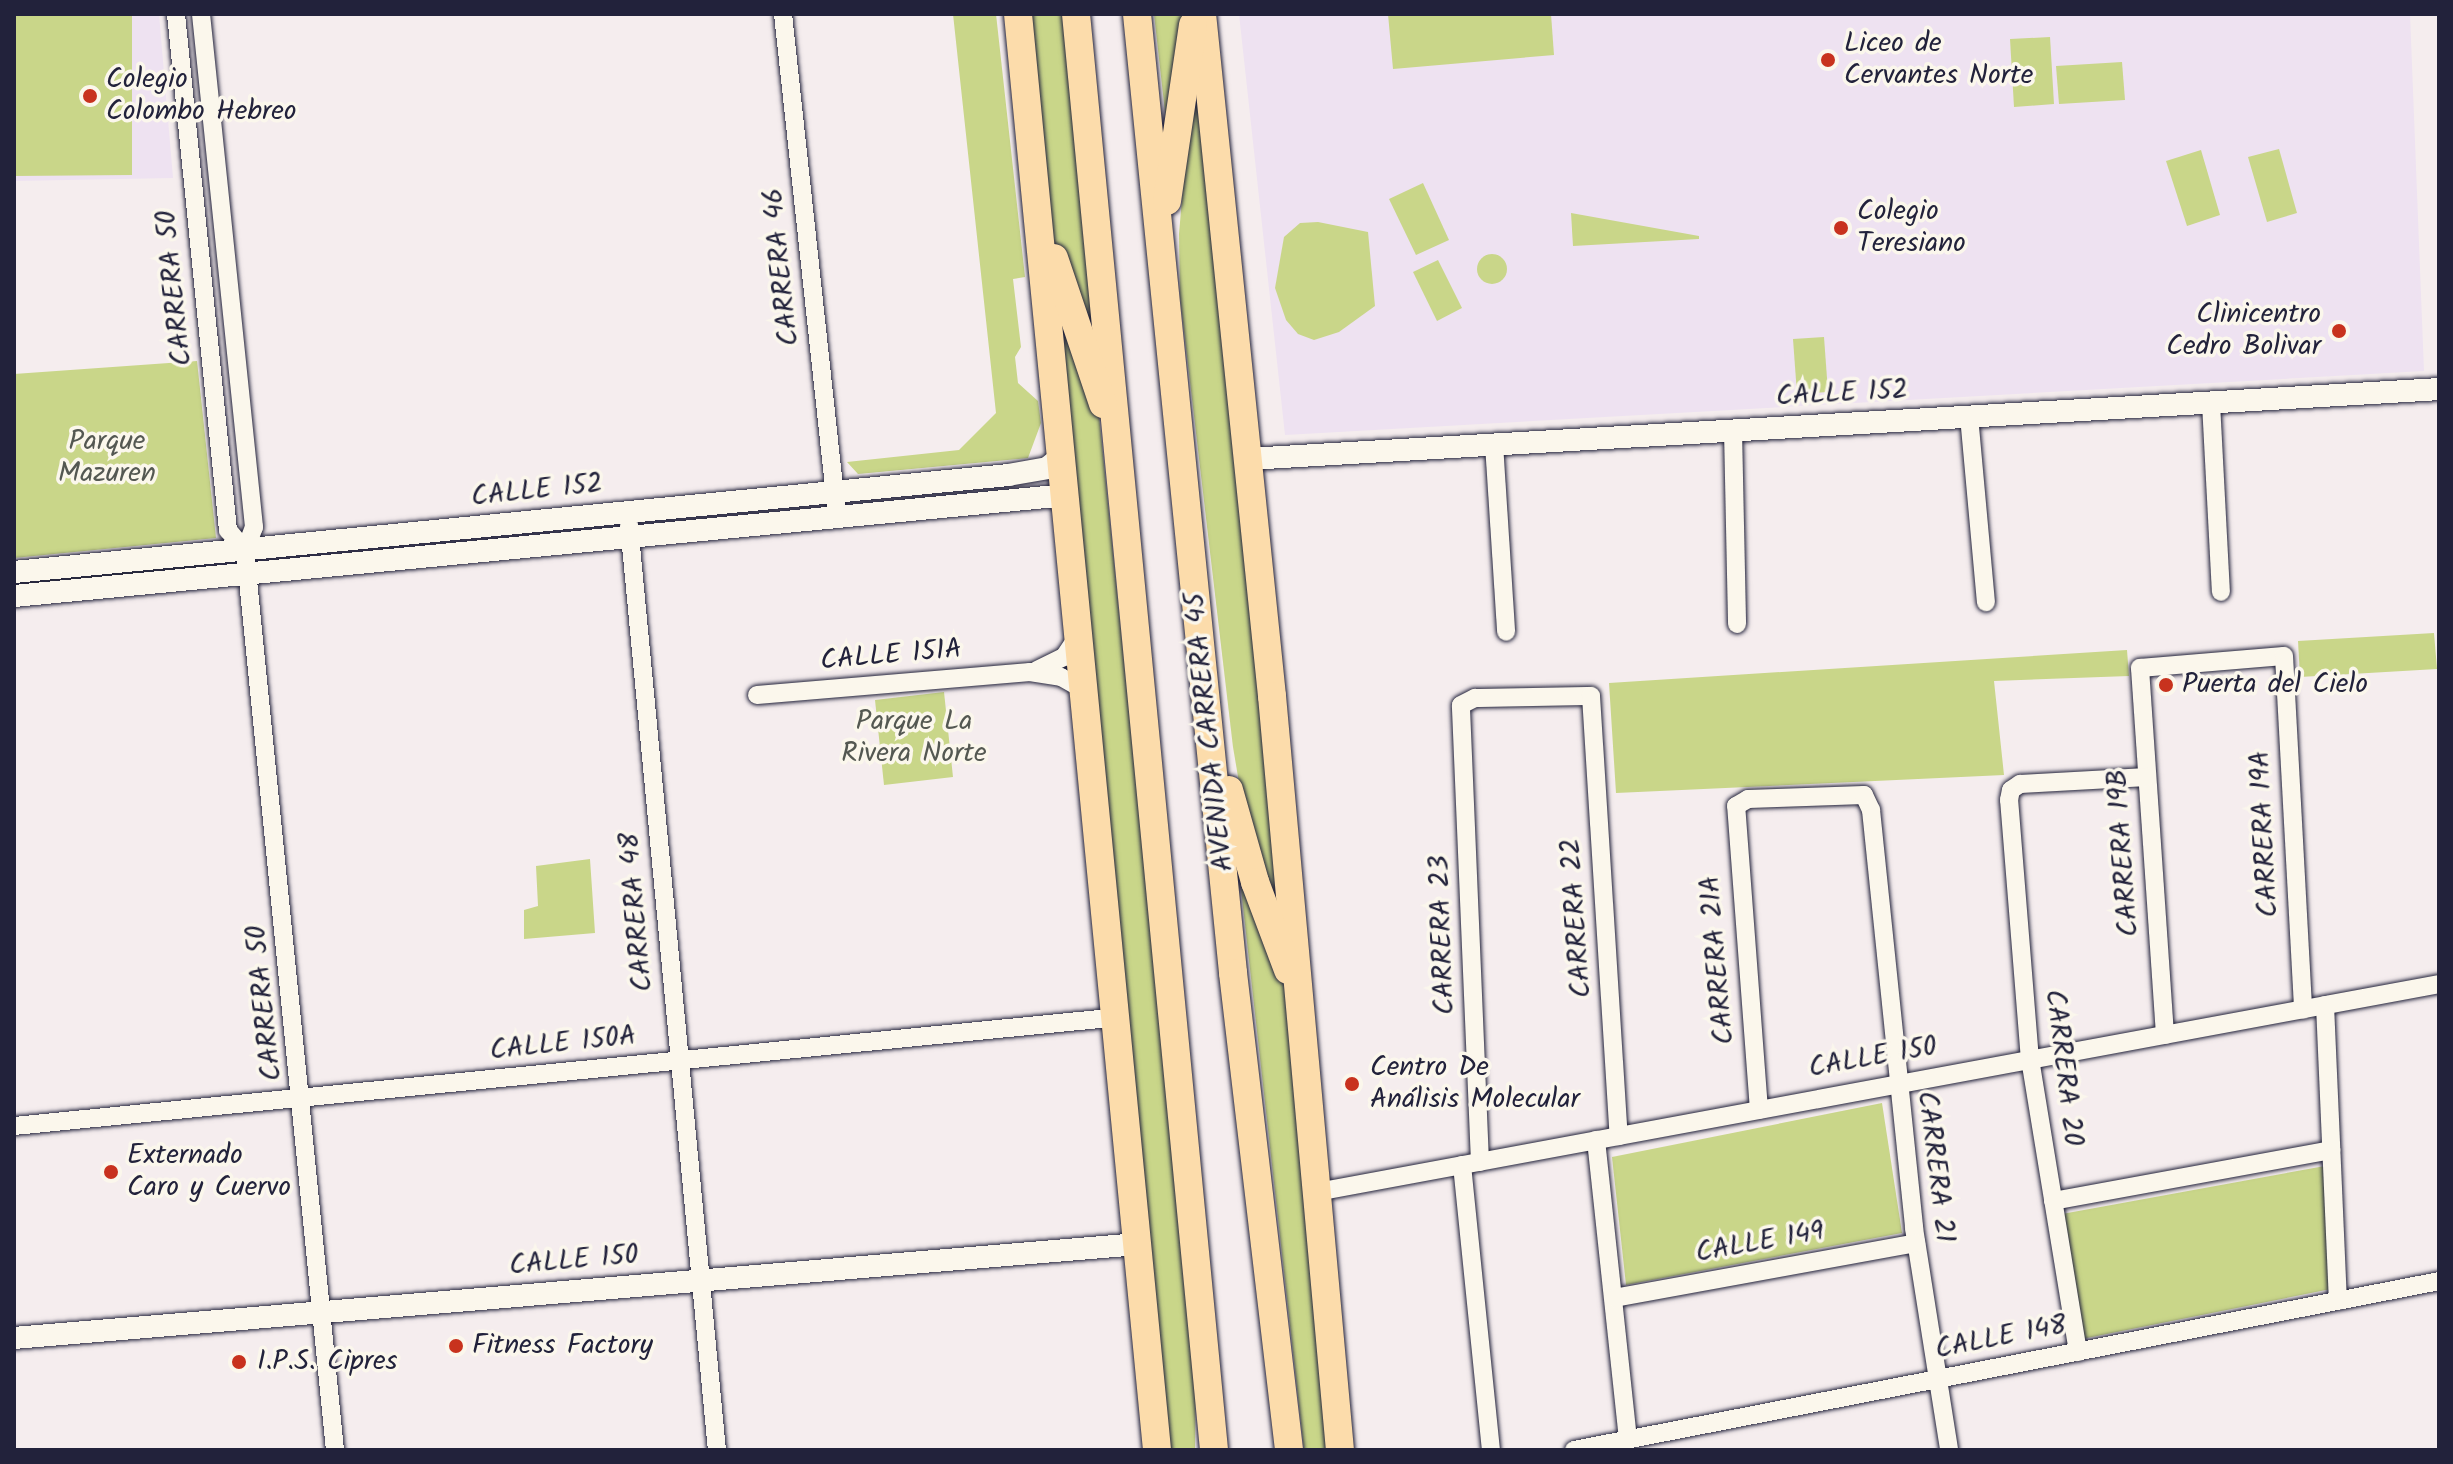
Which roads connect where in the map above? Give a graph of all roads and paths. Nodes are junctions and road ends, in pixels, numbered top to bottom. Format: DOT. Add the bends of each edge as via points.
graph roads {
  1 [pos="176,14"];
  2 [pos="201,14"];
  3 [pos="783,14"];
  4 [pos="1018,14"];
  5 [pos="1076,14"];
  6 [pos="1137,14"];
  7 [pos="1195,14"];
  8 [pos="1202,14"];
  9 [pos="1037,207"];
  10 [pos="1161,245"];
  11 [pos="2439,389"];
  12 [pos="2211,403"];
  13 [pos="1969,416"];
  14 [pos="1733,430"];
  15 [pos="1494,444"];
  16 [pos="1062,456"];
  17 [pos="1120,459"];
  18 [pos="1248,459"];
  19 [pos="1066,495"];
  20 [pos="836,503"];
  21 [pos="627,512"];
  22 [pos="630,535"];
  23 [pos="245,550"];
  24 [pos="14,572"];
  25 [pos="248,573"];
  26 [pos="2221,592"];
  27 [pos="14,596"];
  28 [pos="1986,602"];
  29 [pos="1737,624"];
  30 [pos="1506,632"];
  31 [pos="1080,633"];
  32 [pos="2140,668"];
  33 [pos="1030,672"];
  34 [pos="1086,691"];
  35 [pos="757,695"];
  36 [pos="1591,696"];
  37 [pos="1207,705"];
  38 [pos="2147,777"];
  39 [pos="1864,795"];
  40 [pos="2439,984"];
  41 [pos="2325,1005"];
  42 [pos="2303,1009"];
  43 [pos="1301,1013"];
  44 [pos="1119,1017"];
  45 [pos="2165,1035"];
  46 [pos="680,1060"];
  47 [pos="2030,1060"];
  48 [pos="1896,1085"];
  49 [pos="303,1098"];
  50 [pos="1759,1110"];
  51 [pos="14,1126"];
  52 [pos="1619,1136"];
  53 [pos="1596,1140"];
  54 [pos="2331,1150"];
  55 [pos="1471,1163"];
  56 [pos="1317,1192"];
  57 [pos="2053,1201"];
  58 [pos="1916,1243"];
  59 [pos="1138,1244"];
  60 [pos="701,1281"];
  61 [pos="2439,1281"];
  62 [pos="1614,1298"];
  63 [pos="2338,1301"];
  64 [pos="322,1312"];
  65 [pos="14,1338"];
  66 [pos="2078,1352"];
  67 [pos="1937,1379"];
  68 [pos="1209,1406"];
  69 [pos="1628,1439"];
  70 [pos="335,1450"];
  71 [pos="717,1450"];
  72 [pos="1157,1450"];
  73 [pos="1204,1450"];
  74 [pos="1214,1450"];
  75 [pos="1289,1450"];
  76 [pos="1340,1450"];
  77 [pos="1491,1450"];
  78 [pos="1574,1450"];
  79 [pos="1949,1450"];
  1 -- 23 [label="street, CARRERA 50" via="228,530"];
  2 -- 23 [label="street, CARRERA 50" via="254,527"];
  3 -- 20 [label="street, CARRERA 46"];
  4 -- 9 [label="highway"];
  5 -- 17 [label="highway"];
  6 -- 10 [label="highway, AVENIDA CARRERA 45"];
  7 -- 10 [label="highway"];
  8 -- 18 [label="highway"];
  9 -- 16 [label="highway"];
  9 -- 17 [label="highway"];
  10 -- 37 [label="highway, AVENIDA CARRERA 45"];
  11 -- 12 [label="street, CALLE 152"];
  12 -- 13 [label="street, CALLE 152"];
  12 -- 26 [label="street"];
  13 -- 14 [label="street, CALLE 152"];
  13 -- 28 [label="street"];
  14 -- 15 [label="street, CALLE 152"];
  14 -- 29 [label="street"];
  15 -- 18 [label="street, CALLE 152"];
  15 -- 30 [label="street"];
  16 -- 19 [label="highway"];
  16 -- 20 [label="street, CALLE 152" via="1025,473"];
  17 -- 68 [label="highway"];
  18 -- 43 [label="highway"];
  19 -- 20 [label="street, CALLE 152"];
  19 -- 31 [label="highway"];
  20 -- 21 [label="street, CALLE 152"];
  20 -- 22 [label="street, CALLE 152"];
  21 -- 22 [label="street, CARRERA 48"];
  21 -- 23 [label="street, CALLE 152"];
  22 -- 25 [label="street, CALLE 152"];
  22 -- 46 [label="street, CARRERA 48"];
  23 -- 24 [label="street, CALLE 152"];
  23 -- 25 [label="street, CARRERA 50"];
  25 -- 27 [label="street, CALLE 152"];
  25 -- 49 [label="street, CARRERA 50"];
  31 -- 33 [label="street, CALLE 151A" via="1064,657"];
  31 -- 34 [label="highway"];
  32 -- 38 [label="street, CARRERA 19B"];
  32 -- 42 [label="street, CARRERA 19A" via="2284,656"];
  33 -- 34 [label="street, CALLE 151A" via="1061,677"];
  33 -- 35 [label="street, CALLE 151A"];
  34 -- 44 [label="highway"];
  36 -- 52 [label="street, CARRERA 22"];
  36 -- 55 [label="street, CARRERA 23" via="1475,698 1461,705"];
  37 -- 43 [label="highway" via="1255,882"];
  37 -- 75 [label="highway, AVENIDA CARRERA 45"];
  38 -- 45 [label="street, CARRERA 19B"];
  38 -- 47 [label="street, CARRERA 20" via="2020,784 2011,790"];
  39 -- 48 [label="street, CARRERA 21" via="1871,810"];
  39 -- 50 [label="street, CARRERA 21A" via="1748,799 1736,806"];
  40 -- 41 [label="street, CALLE 150"];
  41 -- 42 [label="street, CALLE 150"];
  41 -- 54 [label="street"];
  42 -- 45 [label="street, CALLE 150"];
  43 -- 56 [label="highway"];
  44 -- 46 [label="street, CALLE 150A"];
  44 -- 59 [label="highway"];
  45 -- 47 [label="street, CALLE 150"];
  46 -- 49 [label="street, CALLE 150A"];
  46 -- 60 [label="street, CARRERA 48"];
  47 -- 48 [label="street, CALLE 150"];
  47 -- 57 [label="street, CARRERA 20"];
  48 -- 50 [label="street, CALLE 150"];
  48 -- 58 [label="street, CARRERA 21"];
  49 -- 51 [label="street, CALLE 150A"];
  49 -- 64 [label="street, CARRERA 50"];
  50 -- 52 [label="street, CALLE 150"];
  52 -- 53 [label="street, CALLE 150"];
  53 -- 55 [label="street, CALLE 150"];
  53 -- 62 [label="street"];
  54 -- 57 [label="street"];
  54 -- 63 [label="street"];
  55 -- 56 [label="street, CALLE 150"];
  55 -- 77 [label="street, CARRERA 23"];
  56 -- 76 [label="highway"];
  57 -- 66 [label="street, CARRERA 20"];
  58 -- 62 [label="street, CALLE 149"];
  58 -- 67 [label="street, CARRERA 21"];
  59 -- 60 [label="street, CALLE 150"];
  59 -- 72 [label="highway"];
  60 -- 64 [label="street, CALLE 150"];
  60 -- 71 [label="street, CARRERA 48"];
  61 -- 63 [label="street, CALLE 148"];
  62 -- 69 [label="street"];
  63 -- 66 [label="street, CALLE 148"];
  64 -- 65 [label="street, CALLE 150"];
  64 -- 70 [label="street, CARRERA 50"];
  66 -- 67 [label="street, CALLE 148"];
  67 -- 69 [label="street, CALLE 148"];
  67 -- 79 [label="street, CARRERA 21"];
  68 -- 73 [label="highway"];
  68 -- 74 [label="highway"];
  69 -- 78 [label="street, CALLE 148"];
}
